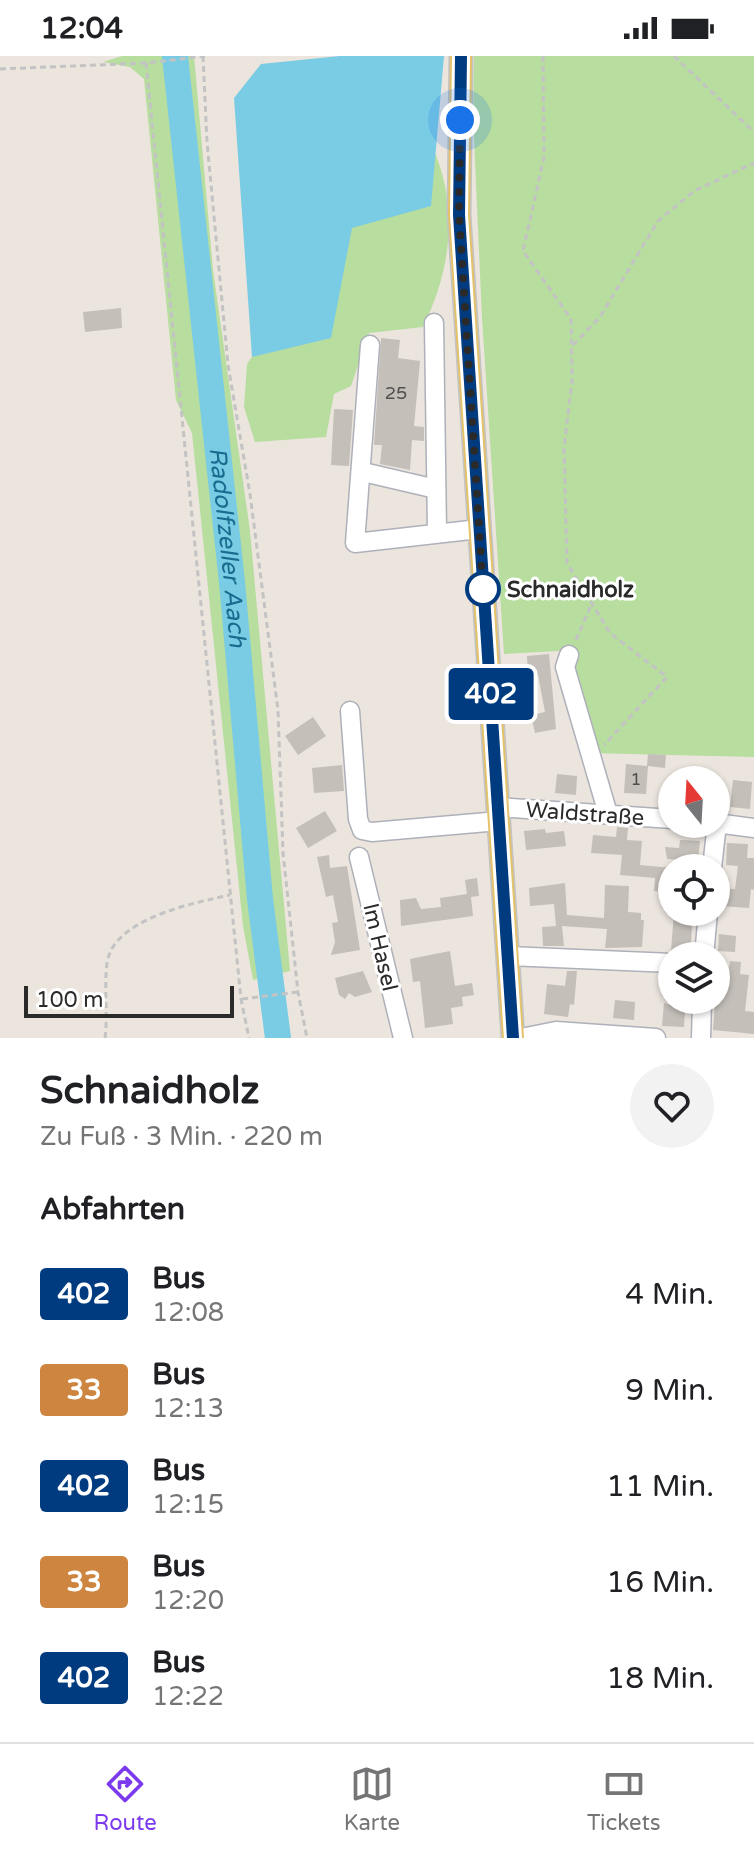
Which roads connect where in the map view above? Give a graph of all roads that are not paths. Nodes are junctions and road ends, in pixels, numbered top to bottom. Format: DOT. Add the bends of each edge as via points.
graph roads {
  1 [pos="461,56"];
  2 [pos="434,323"];
  3 [pos="370,345"];
  4 [pos="363,472"];
  5 [pos="436,489"];
  6 [pos="479,529"];
  7 [pos="437,532"];
  8 [pos="569,655"];
  9 [pos="350,711"];
  10 [pos="498,814"];
  11 [pos="608,814"];
  12 [pos="658,818"];
  13 [pos="730,825"];
  14 [pos="754,828"];
  15 [pos="359,857"];
  16 [pos="507,956"];
  17 [pos="658,962"];
  18 [pos="702,1014"];
  19 [pos="403,1038"];
  20 [pos="513,1038"];
  21 [pos="521,1038"];
  22 [pos="656,1038"];
  23 [pos="701,1038"];
  1 -- 6 [label="main road" via="459,215"];
  2 -- 5 [label="street"];
  3 -- 4 [label="street"];
  4 -- 5 [label="street"];
  4 -- 7 [label="street" via="355,543"];
  5 -- 7 [label="street"];
  6 -- 7 [label="street"];
  6 -- 10 [label="main road"];
  8 -- 11 [label="street" via="565,667"];
  9 -- 10 [label="street, Waldstraße" via="362,830"];
  10 -- 11 [label="street, Waldstraße"];
  10 -- 16 [label="main road"];
  11 -- 12 [label="street, Waldstraße"];
  13 -- 14 [label="street"];
  15 -- 19 [label="street, Im Hasel"];
  16 -- 17 [label="street"];
  16 -- 20 [label="main road"];
  18 -- 23 [label="street"];
  21 -- 22 [label="street" via="556,1031"];
}
